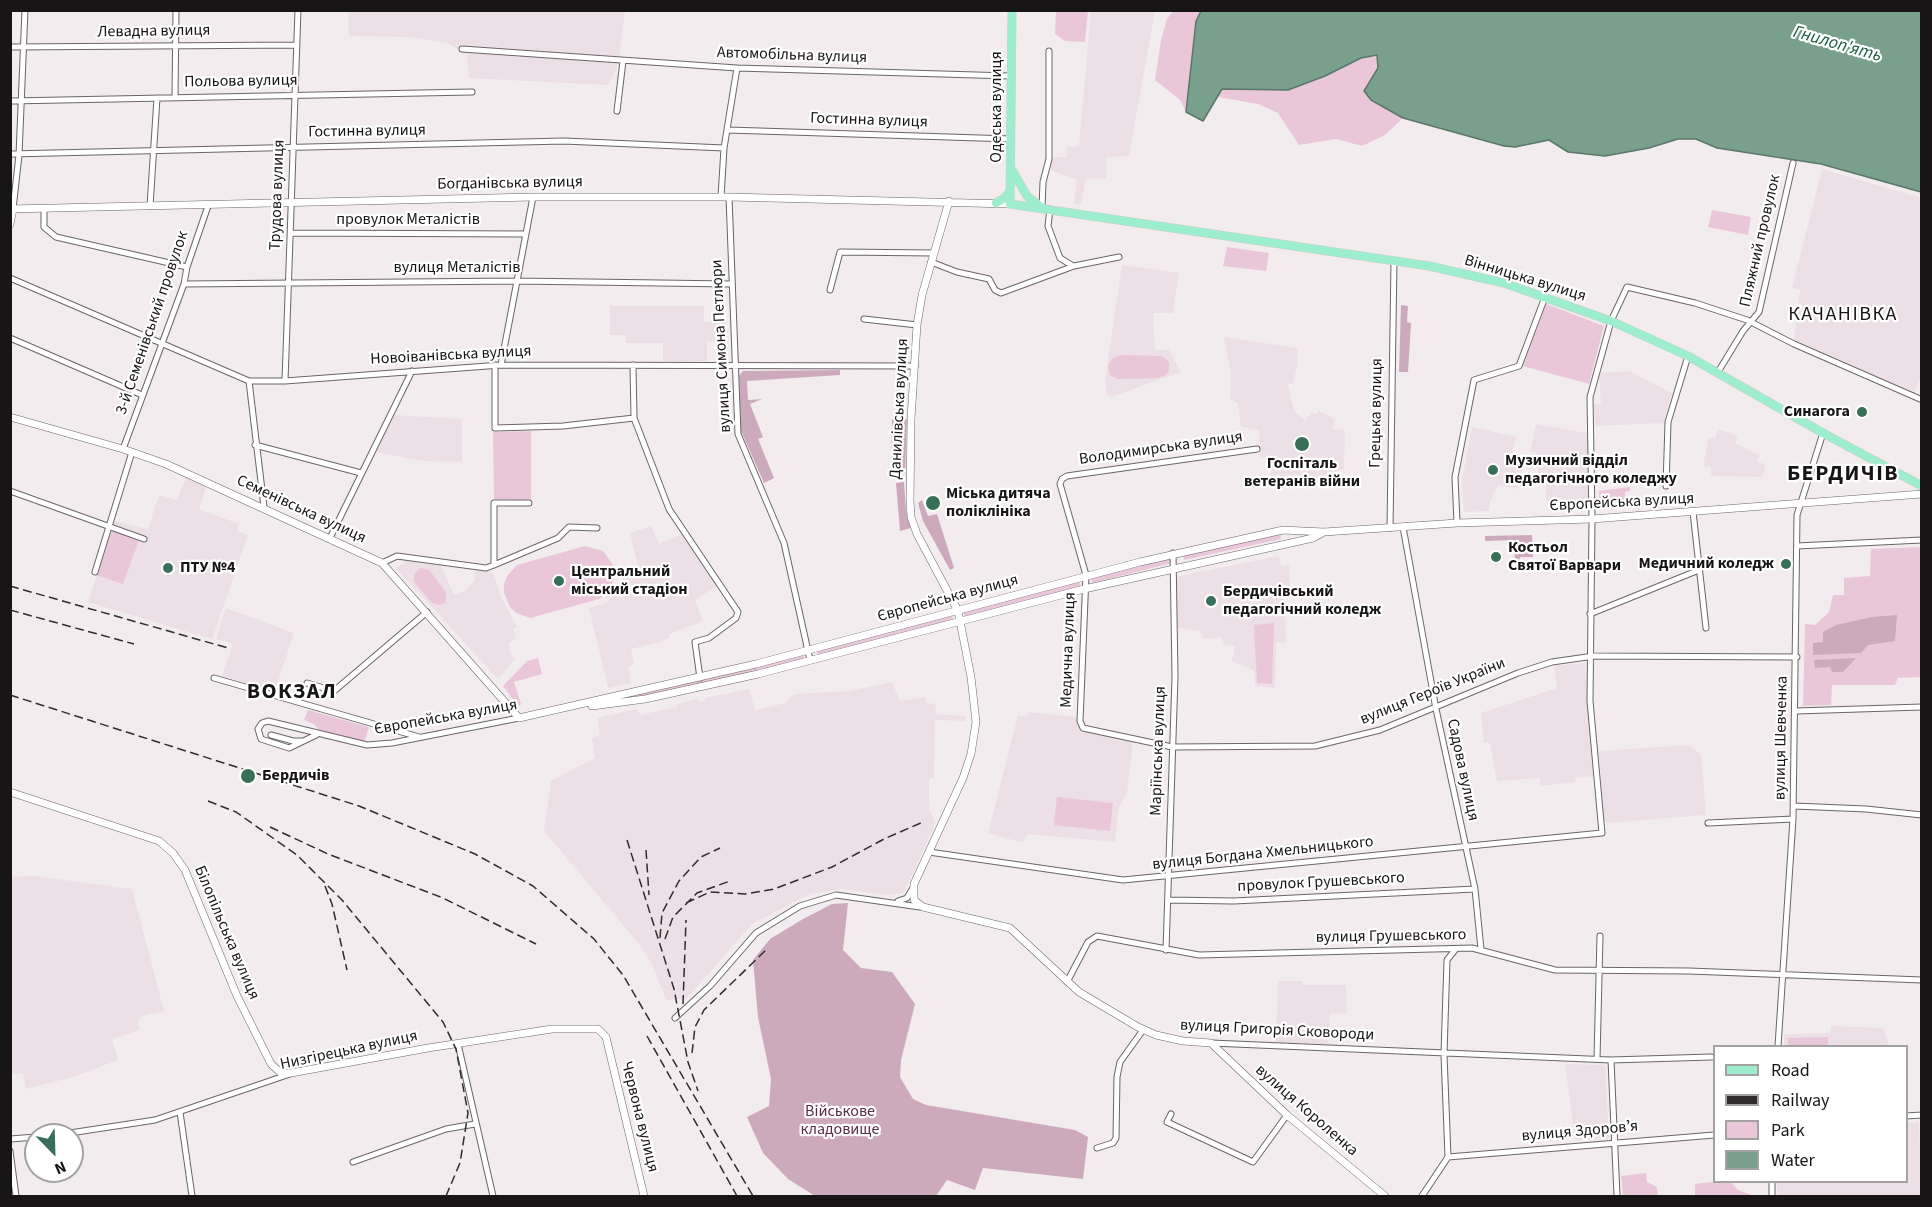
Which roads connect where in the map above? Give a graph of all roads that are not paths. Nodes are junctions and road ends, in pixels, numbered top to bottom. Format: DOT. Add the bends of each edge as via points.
graph roads {
  1 [pos="25,10"];
  2 [pos="176,10"];
  3 [pos="298,10"];
  4 [pos="1012,10"];
  5 [pos="175,45"];
  6 [pos="297,45"];
  7 [pos="10,47"];
  8 [pos="25,47"];
  9 [pos="462,49"];
  10 [pos="1049,51"];
  11 [pos="623,61"];
  12 [pos="737,68"];
  13 [pos="1010,76"];
  14 [pos="472,92"];
  15 [pos="297,94"];
  16 [pos="157,98"];
  17 [pos="176,98"];
  18 [pos="10,101"];
  19 [pos="22,102"];
  20 [pos="617,111"];
  21 [pos="728,130"];
  22 [pos="1011,138"];
  23 [pos="294,147"];
  24 [pos="724,148"];
  25 [pos="153,152"];
  26 [pos="10,154"];
  27 [pos="19,155"];
  28 [pos="1792,163"];
  29 [pos="1010,166"];
  30 [pos="1020,187"];
  31 [pos="1010,189"];
  32 [pos="533,197"];
  33 [pos="725,197"];
  34 [pos="949,201"];
  35 [pos="292,202"];
  36 [pos="996,203"];
  37 [pos="1014,204"];
  38 [pos="208,206"];
  39 [pos="150,207"];
  40 [pos="1046,208"];
  41 [pos="12,209"];
  42 [pos="44,209"];
  43 [pos="10,224"];
  44 [pos="291,233"];
  45 [pos="526,234"];
  46 [pos="933,253"];
  47 [pos="1119,257"];
  48 [pos="1394,261"];
  49 [pos="931,262"];
  50 [pos="1074,266"];
  51 [pos="187,267"];
  52 [pos="10,278"];
  53 [pos="517,281"];
  54 [pos="288,283"];
  55 [pos="184,284"];
  56 [pos="731,284"];
  57 [pos="830,290"];
  58 [pos="1545,297"];
  59 [pos="864,319"];
  60 [pos="1611,321"];
  61 [pos="1751,322"];
  62 [pos="917,325"];
  63 [pos="10,338"];
  64 [pos="160,342"];
  65 [pos="1688,356"];
  66 [pos="498,365"];
  67 [pos="633,365"];
  68 [pos="915,366"];
  69 [pos="734,367"];
  70 [pos="412,371"];
  71 [pos="1718,372"];
  72 [pos="249,381"];
  73 [pos="285,381"];
  74 [pos="142,395"];
  75 [pos="1920,399"];
  76 [pos="10,417"];
  77 [pos="634,418"];
  78 [pos="1823,433"];
  79 [pos="255,445"];
  80 [pos="123,449"];
  81 [pos="1257,449"];
  82 [pos="132,452"];
  83 [pos="361,473"];
  84 [pos="1666,486"];
  85 [pos="1922,486"];
  86 [pos="10,491"];
  87 [pos="1922,495"];
  88 [pos="529,503"];
  89 [pos="1799,504"];
  90 [pos="264,507"];
  91 [pos="1693,512"];
  92 [pos="1593,519"];
  93 [pos="1457,523"];
  94 [pos="110,525"];
  95 [pos="1403,526"];
  96 [pos="597,528"];
  97 [pos="1390,528"];
  98 [pos="1324,532"];
  99 [pos="330,538"];
  100 [pos="144,539"];
  101 [pos="1922,540"];
  102 [pos="1797,546"];
  103 [pos="1173,554"];
  104 [pos="382,564"];
  105 [pos="494,565"];
  106 [pos="1173,567"];
  107 [pos="1699,570"];
  108 [pos="95,572"];
  109 [pos="1086,575"];
  110 [pos="1084,589"];
  111 [pos="958,611"];
  112 [pos="427,612"];
  113 [pos="1590,614"];
  114 [pos="961,622"];
  115 [pos="1706,628"];
  116 [pos="809,651"];
  117 [pos="1589,656"];
  118 [pos="1797,657"];
  119 [pos="810,660"];
  120 [pos="214,678"];
  121 [pos="700,678"];
  122 [pos="307,683"];
  123 [pos="580,706"];
  124 [pos="1922,707"];
  125 [pos="1436,709"];
  126 [pos="1796,711"];
  127 [pos="519,718"];
  128 [pos="275,723"];
  129 [pos="1081,726"];
  130 [pos="271,735"];
  131 [pos="316,735"];
  132 [pos="420,738"];
  133 [pos="305,740"];
  134 [pos="269,742"];
  135 [pos="1172,747"];
  136 [pos="10,792"];
  137 [pos="1794,806"];
  138 [pos="1922,815"];
  139 [pos="1793,819"];
  140 [pos="1708,823"];
  141 [pos="1465,846"];
  142 [pos="929,852"];
  143 [pos="1169,878"];
  144 [pos="914,884"];
  145 [pos="1474,889"];
  146 [pos="1168,900"];
  147 [pos="894,902"];
  148 [pos="923,907"];
  149 [pos="1600,936"];
  150 [pos="1481,949"];
  151 [pos="1166,950"];
  152 [pos="1455,950"];
  153 [pos="1599,971"];
  154 [pos="1781,974"];
  155 [pos="1922,980"];
  156 [pos="1067,982"];
  157 [pos="675,1018"];
  158 [pos="1143,1030"];
  159 [pos="1211,1043"];
  160 [pos="458,1044"];
  161 [pos="608,1044"];
  162 [pos="1778,1045"];
  163 [pos="1444,1054"];
  164 [pos="1711,1058"];
  165 [pos="1597,1059"];
  166 [pos="1611,1060"];
  167 [pos="271,1064"];
  168 [pos="291,1074"];
  169 [pos="269,1082"];
  170 [pos="180,1112"];
  171 [pos="1171,1114"];
  172 [pos="1287,1115"];
  173 [pos="475,1124"];
  174 [pos="84,1131"];
  175 [pos="1713,1135"];
  176 [pos="1615,1142"];
  177 [pos="1097,1148"];
  178 [pos="10,1151"];
  179 [pos="1448,1158"];
  180 [pos="353,1162"];
  181 [pos="16,1197"];
  182 [pos="192,1197"];
  183 [pos="493,1197"];
  184 [pos="644,1197"];
  185 [pos="1385,1197"];
  186 [pos="1422,1197"];
  187 [pos="1617,1197"];
  1 -- 8 [label="street"];
  2 -- 5 [label="street"];
  3 -- 6 [label="street, Трудова вулиця"];
  4 -- 13 [label="main road, Одеська вулиця"];
  5 -- 6 [label="street, Левадна вулиця"];
  5 -- 8 [label="street, Левадна вулиця"];
  5 -- 17 [label="street"];
  6 -- 15 [label="street, Трудова вулиця"];
  7 -- 8 [label="street, Левадна вулиця"];
  8 -- 19 [label="street"];
  9 -- 11 [label="street, Автомобільна вулиця"];
  10 -- 40 [label="street" via="1049,159 1043,182"];
  11 -- 12 [label="street, Автомобільна вулиця"];
  11 -- 20 [label="street"];
  12 -- 13 [label="street, Автомобільна вулиця"];
  12 -- 21 [label="street, вулиця Симона Петлюри"];
  13 -- 22 [label="main road, Одеська вулиця"];
  14 -- 15 [label="street, Польова вулиця"];
  15 -- 17 [label="street, Польова вулиця"];
  15 -- 23 [label="street, Трудова вулиця"];
  16 -- 17 [label="street, Польова вулиця"];
  16 -- 19 [label="street, Польова вулиця"];
  16 -- 25 [label="street"];
  18 -- 19 [label="street, Польова вулиця"];
  19 -- 27 [label="street"];
  21 -- 22 [label="street, Гостинна вулиця"];
  21 -- 24 [label="street, вулиця Симона Петлюри"];
  22 -- 29 [label="main road, Одеська вулиця"];
  23 -- 24 [label="street, Гостинна вулиця" via="564,141"];
  23 -- 25 [label="street, Гостинна вулиця"];
  23 -- 35 [label="street, Трудова вулиця"];
  24 -- 33 [label="street, вулиця Симона Петлюри"];
  25 -- 27 [label="street, Гостинна вулиця"];
  25 -- 39 [label="street"];
  26 -- 27 [label="street, Гостинна вулиця"];
  27 -- 41 [label="street"];
  28 -- 61 [label="street, Пляжний провулок" via="1759,312"];
  29 -- 30 [label="main road"];
  29 -- 31 [label="main road, Одеська вулиця"];
  30 -- 37 [label="main road" via="1024,198"];
  30 -- 40 [label="main road"];
  31 -- 36 [label="main road"];
  31 -- 37 [label="main road, Одеська вулиця"];
  32 -- 33 [label="main road, Богданівська вулиця"];
  32 -- 35 [label="main road, Богданівська вулиця"];
  32 -- 45 [label="street"];
  33 -- 34 [label="main road, Богданівська вулиця"];
  33 -- 56 [label="street, вулиця Симона Петлюри"];
  34 -- 36 [label="main road, Богданівська вулиця"];
  34 -- 46 [label="main road, Данилівська вулиця"];
  35 -- 38 [label="main road, Богданівська вулиця"];
  35 -- 44 [label="street, Трудова вулиця"];
  36 -- 37 [label="main road, Богданівська вулиця"];
  37 -- 40 [label="main road, Вінницька вулиця"];
  38 -- 39 [label="main road, Богданівська вулиця"];
  38 -- 51 [label="street, 3-й Семенівський провулок"];
  39 -- 42 [label="main road, Богданівська вулиця"];
  40 -- 48 [label="main road, Вінницька вулиця"];
  40 -- 50 [label="street" via="1060,258"];
  41 -- 42 [label="main road, Богданівська вулиця"];
  41 -- 43 [label="main road"];
  42 -- 51 [label="street" via="44,227 56,237"];
  44 -- 45 [label="street, провулок Металістів"];
  44 -- 54 [label="street, Трудова вулиця"];
  45 -- 53 [label="street"];
  46 -- 49 [label="main road, Данилівська вулиця"];
  46 -- 57 [label="street" via="840,252"];
  47 -- 50 [label="street"];
  48 -- 58 [label="main road, Вінницька вулиця" via="1478,277"];
  48 -- 97 [label="street, Грецька вулиця"];
  49 -- 50 [label="street" via="989,279 995,290 1002,293"];
  49 -- 62 [label="main road, Данилівська вулиця"];
  51 -- 55 [label="street, 3-й Семенівський провулок"];
  52 -- 64 [label="street, Новоіванівська вулиця"];
  53 -- 54 [label="street, вулиця Металістів"];
  53 -- 56 [label="street, вулиця Металістів"];
  53 -- 66 [label="street"];
  54 -- 55 [label="street, вулиця Металістів"];
  54 -- 73 [label="street, Трудова вулиця"];
  55 -- 64 [label="street, 3-й Семенівський провулок"];
  56 -- 69 [label="street, вулиця Симона Петлюри"];
  58 -- 60 [label="main road, Вінницька вулиця"];
  58 -- 93 [label="street" via="1520,366 1474,380 1455,477"];
  59 -- 62 [label="street"];
  60 -- 61 [label="street" via="1628,287"];
  60 -- 65 [label="main road, Вінницька вулиця"];
  60 -- 92 [label="street" via="1590,397"];
  61 -- 71 [label="street, Пляжний провулок"];
  61 -- 75 [label="street"];
  62 -- 68 [label="main road, Данилівська вулиця"];
  63 -- 74 [label="street"];
  64 -- 72 [label="street, Новоіванівська вулиця"];
  64 -- 74 [label="street, 3-й Семенівський провулок"];
  65 -- 71 [label="main road, Вінницька вулиця"];
  65 -- 84 [label="street" via="1668,423"];
  66 -- 67 [label="street, Новоіванівська вулиця"];
  66 -- 70 [label="street, Новоіванівська вулиця"];
  66 -- 77 [label="street" via="493,425 499,430"];
  67 -- 69 [label="street, Новоіванівська вулиця"];
  67 -- 77 [label="street"];
  68 -- 69 [label="street, Новоіванівська вулиця"];
  68 -- 111 [label="main road, Данилівська вулиця" via="911,517"];
  69 -- 116 [label="street, вулиця Симона Петлюри" via="738,434 784,543"];
  70 -- 73 [label="street, Новоіванівська вулиця"];
  70 -- 83 [label="street"];
  71 -- 78 [label="main road, Вінницька вулиця"];
  72 -- 73 [label="street, Новоіванівська вулиця"];
  72 -- 79 [label="street"];
  74 -- 80 [label="street, 3-й Семенівський провулок"];
  76 -- 80 [label="main road, Семенівська вулиця"];
  77 -- 121 [label="street" via="672,514 738,612 736,618 709,638 695,642"];
  78 -- 85 [label="main road, Вінницька вулиця"];
  78 -- 89 [label="street, вулиця Шевченка"];
  79 -- 83 [label="street"];
  79 -- 90 [label="street"];
  80 -- 82 [label="main road, Семенівська вулиця"];
  81 -- 109 [label="street, Володимирська вулиця" via="1062,479 1060,484"];
  82 -- 90 [label="main road, Семенівська вулиця"];
  82 -- 94 [label="street"];
  83 -- 99 [label="street"];
  86 -- 94 [label="street"];
  87 -- 89 [label="main road, Європейська вулиця"];
  88 -- 105 [label="street" via="494,503"];
  89 -- 91 [label="main road, Європейська вулиця"];
  89 -- 102 [label="street, вулиця Шевченка"];
  90 -- 99 [label="main road, Семенівська вулиця"];
  91 -- 92 [label="main road, Європейська вулиця"];
  91 -- 107 [label="street"];
  92 -- 93 [label="main road, Європейська вулиця"];
  92 -- 113 [label="street"];
  93 -- 95 [label="main road, Європейська вулиця"];
  94 -- 100 [label="street"];
  94 -- 108 [label="street"];
  95 -- 97 [label="main road, Європейська вулиця"];
  95 -- 125 [label="street, Садова вулиця"];
  96 -- 105 [label="street" via="569,527 558,538"];
  97 -- 98 [label="main road, Європейська вулиця"];
  98 -- 103 [label="main road, Європейська вулиця" via="1283,530"];
  98 -- 106 [label="main road, Європейська вулиця" via="1312,538"];
  99 -- 104 [label="main road, Семенівська вулиця"];
  101 -- 102 [label="street"];
  102 -- 118 [label="street, вулиця Шевченка"];
  103 -- 106 [label="street, Маріїнська вулиця"];
  103 -- 109 [label="main road, Європейська вулиця"];
  104 -- 105 [label="street" via="397,556 486,568"];
  104 -- 112 [label="main road, Семенівська вулиця"];
  106 -- 110 [label="main road, Європейська вулиця"];
  106 -- 135 [label="street, Маріїнська вулиця"];
  107 -- 113 [label="street"];
  107 -- 115 [label="street"];
  109 -- 110 [label="street, Медична вулиця"];
  109 -- 111 [label="main road, Європейська вулиця"];
  110 -- 114 [label="main road, Європейська вулиця"];
  110 -- 129 [label="street, Медична вулиця"];
  111 -- 114 [label="main road, Данилівська вулиця"];
  111 -- 116 [label="main road, Європейська вулиця"];
  112 -- 122 [label="street" via="334,691"];
  112 -- 127 [label="main road, Семенівська вулиця"];
  113 -- 117 [label="street"];
  114 -- 119 [label="main road, Європейська вулиця"];
  114 -- 142 [label="main road, Данилівська вулиця" via="975,699 975,738 963,778"];
  116 -- 119 [label="street, вулиця Симона Петлюри"];
  116 -- 121 [label="main road, Європейська вулиця"];
  117 -- 118 [label="street, вулиця Героїв України"];
  117 -- 125 [label="street, вулиця Героїв України" via="1518,673"];
  117 -- 141 [label="street, вулиця Богдана Хмельницького" via="1602,833"];
  118 -- 126 [label="street, вулиця Шевченка"];
  119 -- 123 [label="main road, Європейська вулиця" via="645,699"];
  120 -- 132 [label="street"];
  121 -- 123 [label="main road, Європейська вулиця"];
  123 -- 127 [label="main road, Європейська вулиця"];
  124 -- 126 [label="street"];
  125 -- 135 [label="street, вулиця Героїв України" via="1380,730 1315,746"];
  125 -- 141 [label="street, Садова вулиця"];
  126 -- 137 [label="street, вулиця Шевченка"];
  127 -- 132 [label="street, Європейська вулиця"];
  128 -- 130 [label="street"];
  128 -- 131 [label="street, Європейська вулиця"];
  128 -- 134 [label="street" via="264,722 258,729 261,738"];
  129 -- 135 [label="street, вулиця Героїв України"];
  130 -- 133 [label="street"];
  130 -- 134 [label="street"];
  131 -- 132 [label="street, Європейська вулиця" via="367,745"];
  131 -- 133 [label="street"];
  133 -- 134 [label="street" via="291,748"];
  135 -- 143 [label="street, Маріїнська вулиця"];
  136 -- 167 [label="main road, Білопільська вулиця" via="159,841 173,853 185,870 237,996"];
  137 -- 138 [label="street"];
  137 -- 139 [label="street, вулиця Шевченка"];
  139 -- 140 [label="street"];
  139 -- 154 [label="street, вулиця Шевченка"];
  141 -- 143 [label="street, вулиця Богдана Хмельницького"];
  141 -- 145 [label="street, Садова вулиця"];
  142 -- 143 [label="street, вулиця Богдана Хмельницького" via="1122,880"];
  142 -- 144 [label="main road, Данилівська вулиця"];
  143 -- 146 [label="street, Маріїнська вулиця"];
  144 -- 147 [label="street" via="907,898"];
  144 -- 148 [label="main road" via="913,899"];
  145 -- 146 [label="street, провулок Грушевського" via="1234,901"];
  145 -- 150 [label="street, Садова вулиця"];
  146 -- 151 [label="street, Маріїнська вулиця"];
  147 -- 148 [label="street, вулиця Григорія Сковороди"];
  147 -- 157 [label="street, вулиця Григорія Сковороди" via="836,895 800,906 756,933 710,986"];
  148 -- 156 [label="main road, вулиця Григорія Сковороди" via="1010,928"];
  149 -- 153 [label="street"];
  150 -- 152 [label="street, вулиця Грушевського"];
  150 -- 153 [label="street, вулиця Грушевського" via="1555,970"];
  151 -- 152 [label="street, вулиця Грушевського" via="1198,955"];
  151 -- 156 [label="street, вулиця Грушевського" via="1097,936 1088,942"];
  152 -- 163 [label="street" via="1447,960"];
  153 -- 154 [label="street, вулиця Грушевського"];
  153 -- 165 [label="street"];
  154 -- 155 [label="street, вулиця Грушевського"];
  154 -- 162 [label="street, вулиця Шевченка"];
  156 -- 158 [label="main road, вулиця Григорія Сковороди" via="1097,1005"];
  158 -- 159 [label="main road, вулиця Григорія Сковороди" via="1183,1041"];
  158 -- 177 [label="street" via="1120,1062 1116,1138 1113,1143"];
  159 -- 163 [label="street, вулиця Григорія Сковороди"];
  159 -- 172 [label="main road, вулиця Короленка"];
  160 -- 161 [label="main road, Низгірецька вулиця" via="589,1027 601,1031"];
  160 -- 168 [label="main road, Низгірецька вулиця"];
  160 -- 173 [label="street"];
  161 -- 184 [label="main road, Червона вулиця"];
  163 -- 165 [label="street, вулиця Григорія Сковороди"];
  163 -- 179 [label="street"];
  164 -- 166 [label="street, вулиця Григорія Сковороди"];
  165 -- 166 [label="street, вулиця Григорія Сковороди"];
  166 -- 176 [label="street"];
  167 -- 168 [label="main road" via="279,1072"];
  167 -- 169 [label="street" via="274,1074"];
  168 -- 169 [label="street, Низгірецька вулиця"];
  169 -- 170 [label="street, Низгірецька вулиця"];
  170 -- 174 [label="street, Низгірецька вулиця" via="145,1123"];
  170 -- 182 [label="street"];
  171 -- 172 [label="street" via="1167,1122 1253,1162"];
  172 -- 185 [label="main road, вулиця Короленка"];
  173 -- 180 [label="street"];
  173 -- 183 [label="street"];
  175 -- 176 [label="street, вулиця Здоровʼя"];
  176 -- 179 [label="street, вулиця Здоровʼя"];
  176 -- 187 [label="street"];
  178 -- 181 [label="street"];
  179 -- 186 [label="street"];
}
